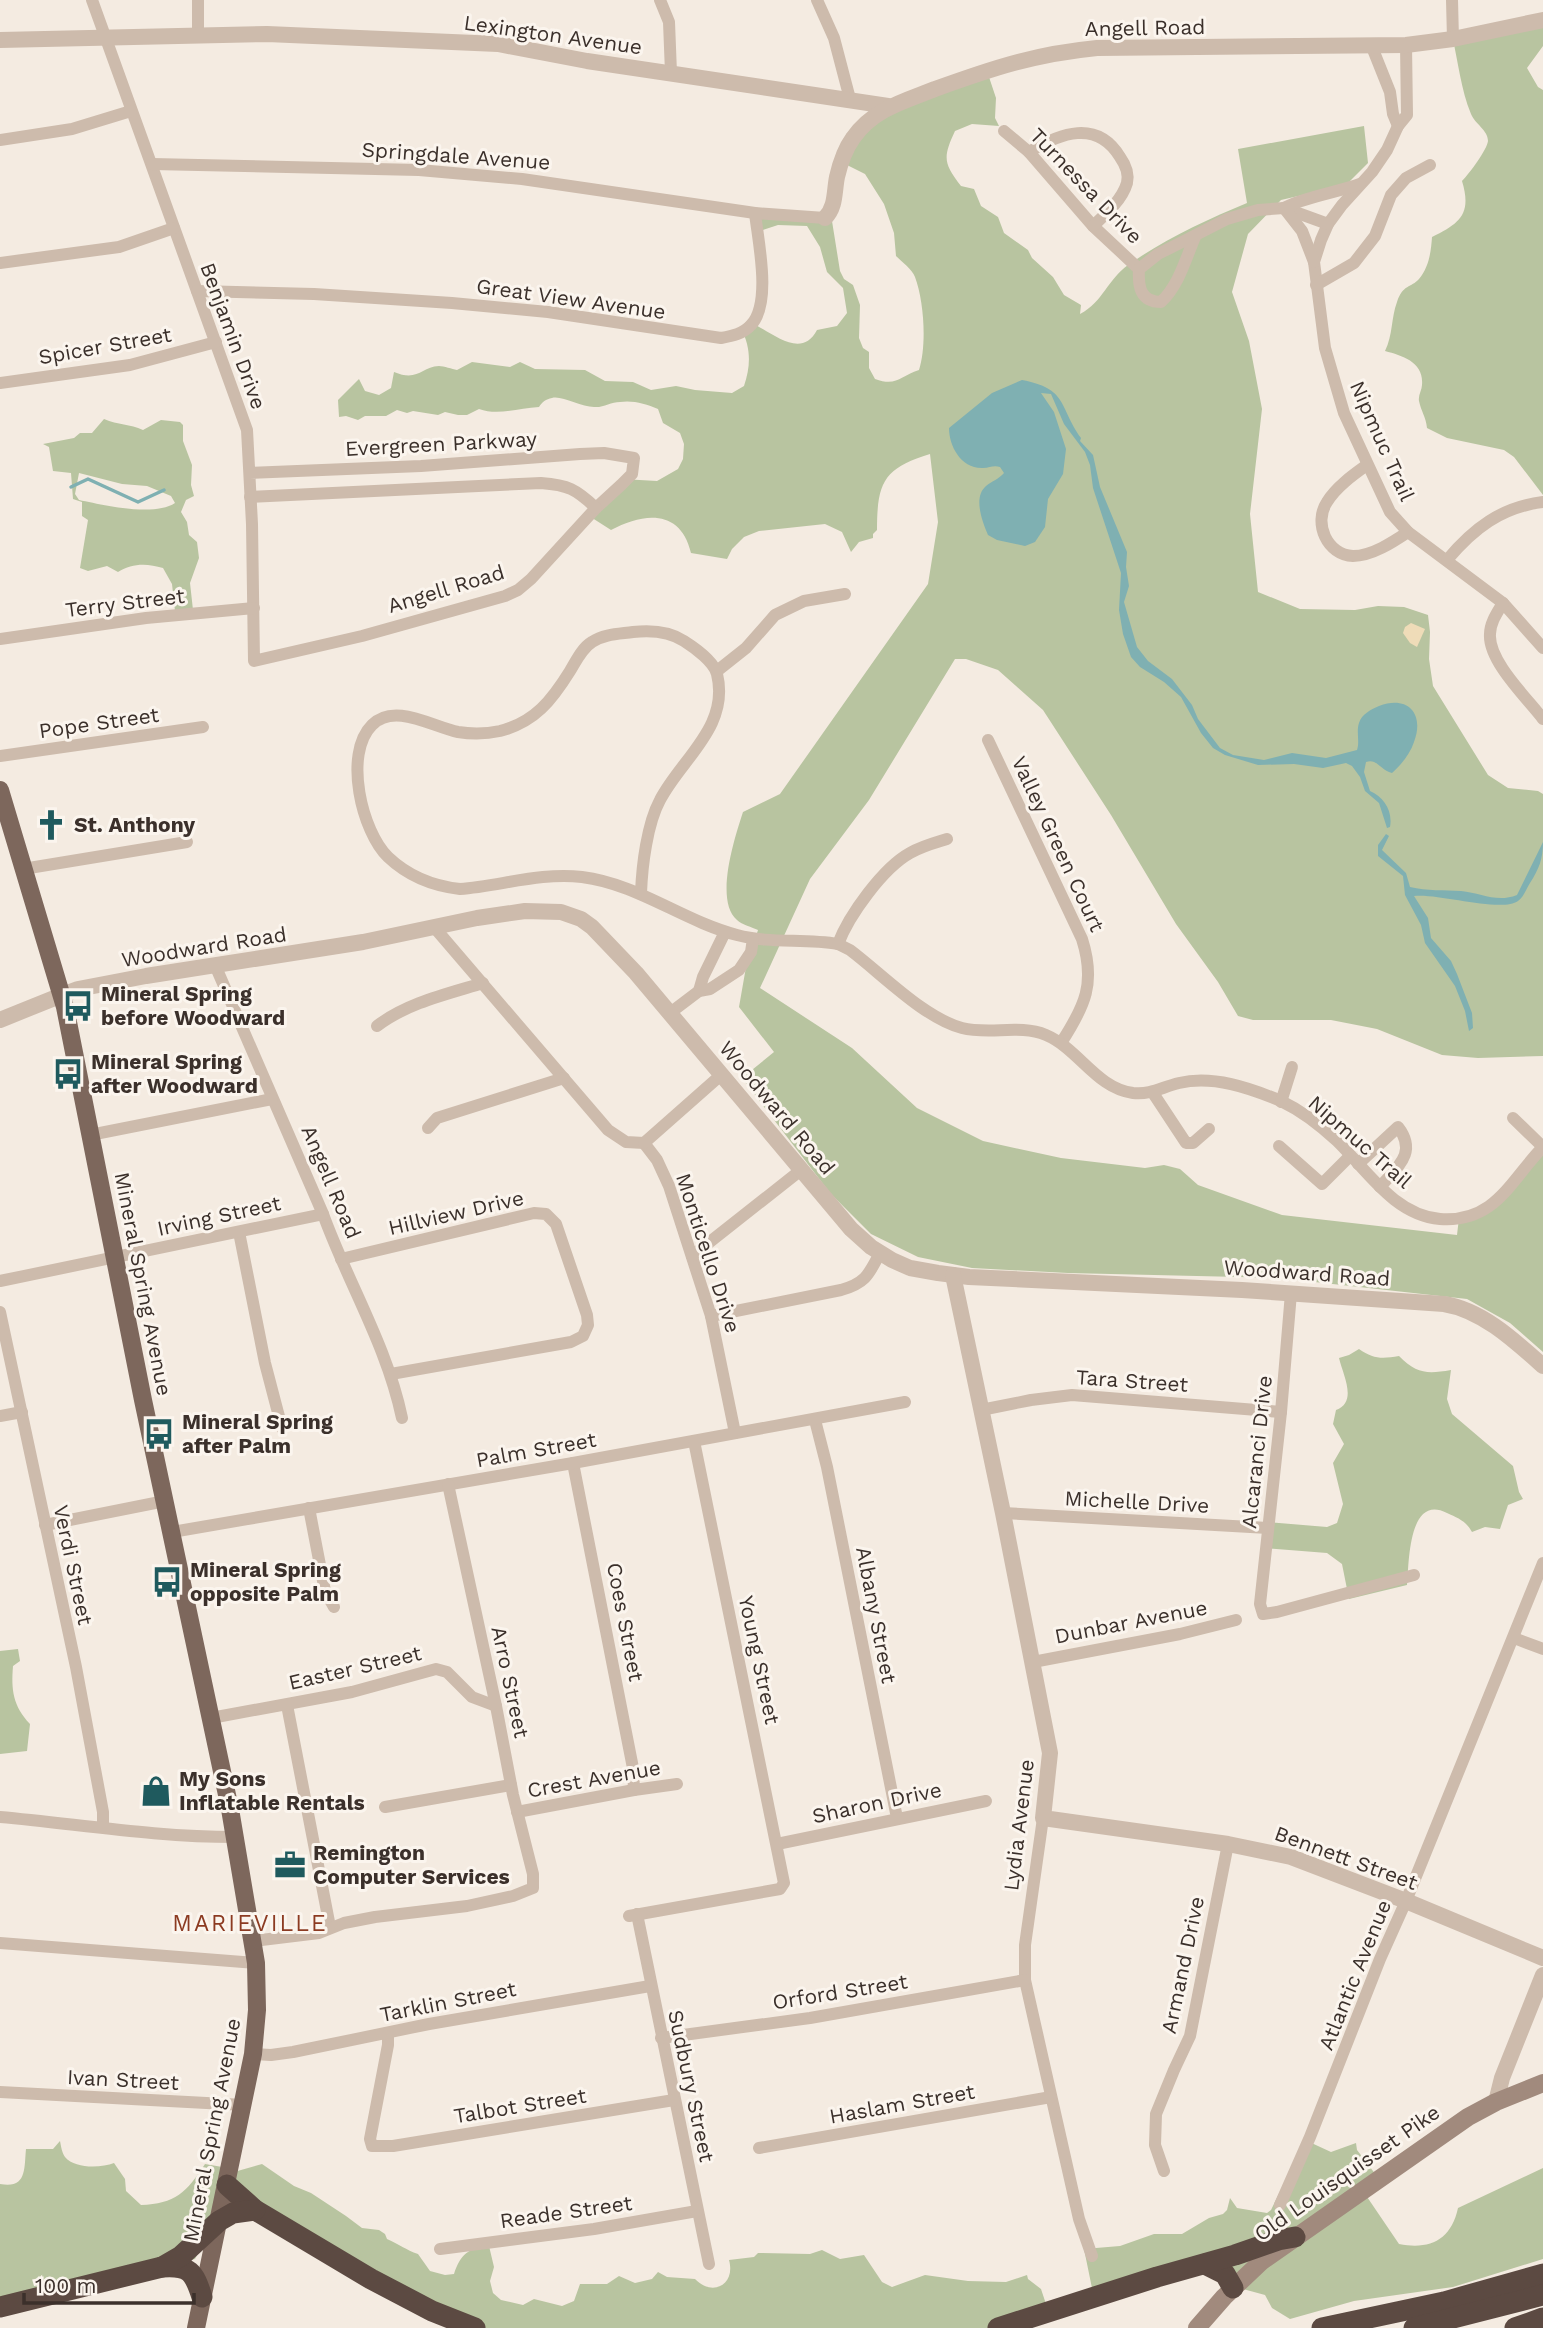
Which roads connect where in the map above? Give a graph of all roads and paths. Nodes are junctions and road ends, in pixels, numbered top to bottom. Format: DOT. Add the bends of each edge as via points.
graph roads {
  1 [pos="92,0"];
  2 [pos="198,0"];
  3 [pos="660,0"];
  4 [pos="817,0"];
  5 [pos="1452,0"];
  6 [pos="1543,20"];
  7 [pos="198,34"];
  8 [pos="105,38"];
  9 [pos="1453,39"];
  10 [pos="0,40"];
  11 [pos="1406,46"];
  12 [pos="1372,47"];
  13 [pos="671,73"];
  14 [pos="850,99"];
  15 [pos="888,106"];
  16 [pos="131,111"];
  17 [pos="1398,126"];
  18 [pos="1004,131"];
  19 [pos="0,139"];
  20 [pos="1029,152"];
  21 [pos="152,164"];
  22 [pos="1430,165"];
  23 [pos="1360,184"];
  24 [pos="1284,208"];
  25 [pos="755,213"];
  26 [pos="825,218"];
  27 [pos="1328,224"];
  28 [pos="1093,226"];
  29 [pos="174,228"];
  30 [pos="1195,237"];
  31 [pos="1314,262"];
  32 [pos="0,263"];
  33 [pos="1139,269"];
  34 [pos="1317,285"];
  35 [pos="197,291"];
  36 [pos="216,342"];
  37 [pos="0,383"];
  38 [pos="634,458"];
  39 [pos="1367,465"];
  40 [pos="250,474"];
  41 [pos="250,497"];
  42 [pos="1543,502"];
  43 [pos="596,508"];
  44 [pos="1408,532"];
  45 [pos="1447,560"];
  46 [pos="845,594"];
  47 [pos="1503,603"];
  48 [pos="254,608"];
  49 [pos="0,639"];
  50 [pos="1543,648"];
  51 [pos="254,661"];
  52 [pos="717,671"];
  53 [pos="1543,719"];
  54 [pos="203,727"];
  55 [pos="988,740"];
  56 [pos="0,756"];
  57 [pos="0,790"];
  58 [pos="947,839"];
  59 [pos="187,842"];
  60 [pos="23,869"];
  61 [pos="641,893"];
  62 [pos="434,927"];
  63 [pos="725,932"];
  64 [pos="753,939"];
  65 [pos="838,944"];
  66 [pos="215,964"];
  67 [pos="483,983"];
  68 [pos="699,991"];
  69 [pos="60,996"];
  70 [pos="670,1013"];
  71 [pos="0,1020"];
  72 [pos="377,1026"];
  73 [pos="1061,1043"];
  74 [pos="1292,1067"];
  75 [pos="722,1075"];
  76 [pos="564,1078"];
  77 [pos="1153,1093"];
  78 [pos="272,1099"];
  79 [pos="1281,1101"];
  80 [pos="1513,1118"];
  81 [pos="428,1128"];
  82 [pos="1209,1129"];
  83 [pos="90,1135"];
  84 [pos="644,1143"];
  85 [pos="1279,1146"];
  86 [pos="1543,1147"];
  87 [pos="1354,1160"];
  88 [pos="801,1170"];
  89 [pos="1380,1188"];
  90 [pos="323,1214"];
  91 [pos="239,1232"];
  92 [pos="880,1253"];
  93 [pos="692,1256"];
  94 [pos="115,1257"];
  95 [pos="341,1259"];
  96 [pos="953,1275"];
  97 [pos="0,1281"];
  98 [pos="1291,1293"];
  99 [pos="0,1311"];
  100 [pos="711,1316"];
  101 [pos="1543,1366"];
  102 [pos="391,1374"];
  103 [pos="905,1402"];
  104 [pos="981,1410"];
  105 [pos="22,1412"];
  106 [pos="1281,1412"];
  107 [pos="0,1416"];
  108 [pos="402,1418"];
  109 [pos="815,1420"];
  110 [pos="282,1428"];
  111 [pos="735,1433"];
  112 [pos="694,1441"];
  113 [pos="573,1463"];
  114 [pos="448,1484"];
  115 [pos="165,1501"];
  116 [pos="309,1508"];
  117 [pos="1003,1513"];
  118 [pos="46,1525"];
  119 [pos="1268,1528"];
  120 [pos="172,1532"];
  121 [pos="1543,1563"];
  122 [pos="1414,1575"];
  123 [pos="334,1607"];
  124 [pos="1236,1620"];
  125 [pos="1514,1638"];
  126 [pos="1543,1649"];
  127 [pos="1033,1662"];
  128 [pos="286,1704"];
  129 [pos="496,1706"];
  130 [pos="211,1718"];
  131 [pos="677,1784"];
  132 [pos="511,1785"];
  133 [pos="634,1790"];
  134 [pos="986,1801"];
  135 [pos="385,1807"];
  136 [pos="517,1812"];
  137 [pos="0,1817"];
  138 [pos="897,1818"];
  139 [pos="1042,1818"];
  140 [pos="103,1827"];
  141 [pos="235,1837"];
  142 [pos="777,1844"];
  143 [pos="1228,1844"];
  144 [pos="1406,1901"];
  145 [pos="633,1915"];
  146 [pos="330,1927"];
  147 [pos="253,1941"];
  148 [pos="0,1942"];
  149 [pos="1543,1958"];
  150 [pos="256,1963"];
  151 [pos="1543,1975"];
  152 [pos="1026,1980"];
  153 [pos="650,1986"];
  154 [pos="387,2033"];
  155 [pos="661,2038"];
  156 [pos="253,2054"];
  157 [pos="1543,2083"];
  158 [pos="0,2092"];
  159 [pos="1051,2097"];
  160 [pos="674,2100"];
  161 [pos="1496,2102"];
  162 [pos="244,2105"];
  163 [pos="759,2148"];
  164 [pos="1164,2171"];
  165 [pos="227,2185"];
  166 [pos="1280,2205"];
  167 [pos="255,2210"];
  168 [pos="697,2211"];
  169 [pos="219,2221"];
  170 [pos="1295,2237"];
  171 [pos="440,2249"];
  172 [pos="1091,2256"];
  173 [pos="709,2264"];
  174 [pos="1205,2264"];
  175 [pos="162,2267"];
  176 [pos="1543,2274"];
  177 [pos="1233,2288"];
  178 [pos="1543,2295"];
  179 [pos="202,2297"];
  180 [pos="0,2307"];
  181 [pos="1543,2318"];
  182 [pos="196,2328"];
  183 [pos="475,2328"];
  184 [pos="998,2328"];
  185 [pos="1197,2328"];
  186 [pos="1322,2328"];
  187 [pos="1414,2328"];
  188 [pos="1516,2328"];
  1 -- 8 [label="street, Benjamin Drive"];
  2 -- 7 [label="street"];
  3 -- 13 [label="street" via="669,22"];
  4 -- 14 [label="street" via="834,38"];
  5 -- 9 [label="street"];
  6 -- 9 [label="street, Angell Road"];
  7 -- 8 [label="street, Lexington Avenue"];
  7 -- 13 [label="street, Lexington Avenue" via="498,44"];
  8 -- 10 [label="street, Lexington Avenue"];
  8 -- 16 [label="street, Benjamin Drive"];
  9 -- 11 [label="street, Angell Road"];
  11 -- 12 [label="street, Angell Road"];
  11 -- 17 [label="street, Nipmuc Trail" via="1407,115"];
  12 -- 15 [label="street, Angell Road" via="1054,52 998,66"];
  12 -- 17 [label="street" via="1391,92"];
  13 -- 14 [label="street, Lexington Avenue"];
  14 -- 15 [label="street, Lexington Avenue"];
  15 -- 26 [label="street, Angell Road" via="853,138"];
  16 -- 19 [label="street" via="72,129"];
  16 -- 21 [label="street, Benjamin Drive"];
  17 -- 23 [label="street, Nipmuc Trail" via="1387,150"];
  18 -- 20 [label="street, Turnessa Drive"];
  20 -- 28 [label="street, Turnessa Drive"];
  20 -- 28 [label="street" via="1061,135 1077,133 1104,139 1113,148 1125,165 1127,183 1115,204"];
  21 -- 25 [label="street, Springdale Avenue" via="419,170 576,186"];
  21 -- 29 [label="street, Benjamin Drive"];
  22 -- 34 [label="street" via="1406,178 1391,195 1375,236 1354,263"];
  23 -- 24 [label="street"];
  23 -- 27 [label="street, Nipmuc Trail"];
  24 -- 27 [label="street"];
  24 -- 30 [label="street" via="1243,214"];
  24 -- 31 [label="street" via="1302,231"];
  25 -- 26 [label="street"];
  25 -- 35 [label="street, Great View Avenue" via="762,291 759,311 744,331 721,338 452,303"];
  27 -- 31 [label="street, Nipmuc Trail"];
  28 -- 33 [label="street, Turnessa Drive"];
  29 -- 32 [label="street" via="118,247"];
  29 -- 35 [label="street, Benjamin Drive"];
  30 -- 33 [label="street" via="1158,254"];
  30 -- 33 [label="street" via="1178,280 1161,302 1143,297"];
  31 -- 34 [label="street, Nipmuc Trail"];
  34 -- 39 [label="street, Nipmuc Trail" via="1336,389"];
  35 -- 36 [label="street, Benjamin Drive"];
  36 -- 37 [label="street, Spicer Street" via="130,365"];
  36 -- 40 [label="street, Benjamin Drive" via="247,430"];
  38 -- 40 [label="street, Evergreen Parkway" via="580,454"];
  38 -- 43 [label="street, Angell Road" via="632,474"];
  39 -- 44 [label="street, Nipmuc Trail" via="1391,512"];
  39 -- 44 [label="street" via="1327,502 1322,511 1323,534 1340,553 1354,556"];
  40 -- 41 [label="street, Benjamin Drive"];
  41 -- 43 [label="street, Evergreen Parkway" via="541,483 572,488"];
  41 -- 48 [label="street, Benjamin Drive"];
  42 -- 45 [label="street" via="1492,517"];
  43 -- 51 [label="street, Angell Road" via="531,579 505,596"];
  44 -- 45 [label="street, Nipmuc Trail"];
  45 -- 47 [label="street, Nipmuc Trail"];
  46 -- 52 [label="street" via="804,601 775,615 746,648"];
  47 -- 50 [label="street, Nipmuc Trail"];
  47 -- 53 [label="street" via="1491,626 1491,644"];
  48 -- 49 [label="street, Terry Street"];
  48 -- 51 [label="street, Benjamin Drive"];
  52 -- 61 [label="street" via="719,695 710,729 658,803"];
  52 -- 61 [label="street" via="691,646 665,632 602,637 578,656 546,706 519,724 473,733 395,716 371,725 365,737 356,770 369,827 387,856 414,877 460,889 568,876"];
  54 -- 56 [label="street, Pope Street"];
  55 -- 73 [label="street, Valley Green Court" via="1087,955 1087,996"];
  57 -- 60 [label="main road, Mineral Spring Avenue"];
  58 -- 65 [label="street" via="897,861 856,911"];
  59 -- 60 [label="street"];
  60 -- 69 [label="main road, Mineral Spring Avenue"];
  61 -- 63 [label="street"];
  62 -- 66 [label="street, Woodward Road"];
  62 -- 67 [label="street"];
  62 -- 70 [label="street, Woodward Road" via="525,911 561,912 581,919"];
  63 -- 64 [label="street"];
  63 -- 68 [label="street"];
  64 -- 65 [label="street"];
  64 -- 68 [label="street" via="751,952 738,970"];
  65 -- 73 [label="street, Nipmuc Trail" via="945,1021 972,1029 1031,1031"];
  66 -- 69 [label="street, Woodward Road"];
  66 -- 78 [label="street, Angell Road"];
  67 -- 72 [label="street" via="423,1002"];
  67 -- 76 [label="street"];
  68 -- 70 [label="street"];
  69 -- 71 [label="street, Woodward Road"];
  69 -- 83 [label="main road, Mineral Spring Avenue"];
  70 -- 75 [label="street, Woodward Road"];
  73 -- 77 [label="street, Nipmuc Trail" via="1112,1087"];
  74 -- 79 [label="street"];
  75 -- 84 [label="street"];
  75 -- 88 [label="street, Woodward Road"];
  76 -- 81 [label="street" via="438,1118"];
  76 -- 84 [label="street" via="608,1130 626,1142"];
  77 -- 79 [label="street, Nipmuc Trail" via="1179,1083 1208,1080"];
  77 -- 82 [label="street" via="1186,1143 1193,1143"];
  78 -- 83 [label="street"];
  78 -- 90 [label="street, Angell Road"];
  79 -- 87 [label="street, Nipmuc Trail" via="1314,1121"];
  80 -- 86 [label="street"];
  83 -- 94 [label="main road, Mineral Spring Avenue"];
  84 -- 93 [label="street, Monticello Drive" via="669,1186"];
  85 -- 87 [label="street" via="1322,1184"];
  86 -- 89 [label="street, Nipmuc Trail" via="1497,1201 1477,1214 1442,1219 1422,1215"];
  87 -- 89 [label="street, Nipmuc Trail"];
  87 -- 89 [label="street" via="1398,1127 1407,1138 1406,1157"];
  88 -- 92 [label="street, Woodward Road" via="851,1229"];
  88 -- 93 [label="street"];
  90 -- 91 [label="street, Irving Street"];
  90 -- 95 [label="street, Angell Road"];
  91 -- 94 [label="street, Irving Street"];
  91 -- 110 [label="street"];
  92 -- 96 [label="street, Woodward Road" via="910,1268"];
  92 -- 100 [label="street" via="858,1285"];
  93 -- 100 [label="street, Monticello Drive"];
  94 -- 97 [label="street, Irving Street"];
  94 -- 115 [label="main road, Mineral Spring Avenue"];
  95 -- 102 [label="street, Angell Road"];
  95 -- 102 [label="street, Hillview Drive" via="534,1213 546,1214 556,1224 587,1315 583,1336 571,1342"];
  96 -- 98 [label="street, Woodward Road"];
  96 -- 104 [label="street, Lydia Avenue"];
  98 -- 101 [label="street, Woodward Road" via="1456,1306 1507,1334"];
  98 -- 106 [label="street, Alcaranci Drive"];
  99 -- 105 [label="street, Verdi Street"];
  100 -- 111 [label="street, Monticello Drive"];
  102 -- 108 [label="street, Angell Road"];
  103 -- 109 [label="street, Palm Street"];
  104 -- 106 [label="street, Tara Street" via="1072,1395"];
  104 -- 117 [label="street, Lydia Avenue"];
  105 -- 107 [label="street"];
  105 -- 118 [label="street, Verdi Street"];
  106 -- 119 [label="street, Alcaranci Drive"];
  109 -- 111 [label="street, Palm Street"];
  109 -- 138 [label="street, Albany Street"];
  111 -- 112 [label="street, Palm Street"];
  112 -- 113 [label="street, Palm Street"];
  112 -- 142 [label="street, Young Street"];
  113 -- 114 [label="street, Palm Street"];
  113 -- 133 [label="street, Coes Street"];
  114 -- 116 [label="street, Palm Street"];
  114 -- 129 [label="street, Arro Street"];
  115 -- 118 [label="street"];
  115 -- 120 [label="main road, Mineral Spring Avenue"];
  116 -- 120 [label="street, Palm Street"];
  116 -- 123 [label="street" via="325,1591"];
  117 -- 119 [label="street, Michelle Drive"];
  117 -- 127 [label="street, Lydia Avenue"];
  118 -- 140 [label="street, Verdi Street"];
  119 -- 122 [label="street, Alcaranci Drive" via="1263,1614"];
  120 -- 130 [label="main road, Mineral Spring Avenue"];
  121 -- 125 [label="street, Atlantic Avenue"];
  124 -- 127 [label="street, Dunbar Avenue"];
  125 -- 126 [label="street"];
  125 -- 144 [label="street, Atlantic Avenue"];
  127 -- 139 [label="street, Lydia Avenue" via="1050,1753"];
  128 -- 129 [label="street, Easter Street" via="362,1690 436,1669 447,1672 472,1697"];
  128 -- 130 [label="street, Easter Street"];
  128 -- 146 [label="street"];
  129 -- 132 [label="street, Arro Street"];
  130 -- 141 [label="main road, Mineral Spring Avenue"];
  131 -- 133 [label="street, Crest Avenue"];
  132 -- 135 [label="street"];
  132 -- 136 [label="street, Arro Street"];
  133 -- 136 [label="street, Crest Avenue"];
  134 -- 138 [label="street, Sharon Drive"];
  136 -- 146 [label="street, Arro Street" via="533,1888 478,1904"];
  137 -- 140 [label="street"];
  138 -- 142 [label="street, Sharon Drive"];
  139 -- 143 [label="street, Bennett Street"];
  139 -- 152 [label="street, Lydia Avenue" via="1025,1945"];
  140 -- 141 [label="street"];
  141 -- 147 [label="main road, Mineral Spring Avenue"];
  142 -- 145 [label="street, Young Street" via="783,1887"];
  143 -- 144 [label="street, Bennett Street" via="1291,1857"];
  143 -- 164 [label="street, Armand Drive" via="1190,2036 1156,2114 1156,2146"];
  144 -- 149 [label="street, Bennett Street"];
  144 -- 166 [label="street, Atlantic Avenue"];
  145 -- 153 [label="street, Sudbury Street"];
  146 -- 147 [label="street" via="319,1933"];
  147 -- 150 [label="main road, Mineral Spring Avenue"];
  148 -- 150 [label="street"];
  150 -- 156 [label="main road, Mineral Spring Avenue"];
  151 -- 161 [label="street"];
  152 -- 155 [label="street, Orford Street" via="810,2018"];
  152 -- 159 [label="street, Lydia Avenue"];
  153 -- 154 [label="street, Tarklin Street"];
  153 -- 155 [label="street, Sudbury Street"];
  154 -- 156 [label="street, Tarklin Street" via="293,2052"];
  154 -- 160 [label="street, Talbot Street" via="372,2146"];
  155 -- 160 [label="street, Sudbury Street"];
  156 -- 162 [label="main road, Mineral Spring Avenue"];
  157 -- 161 [label="main road, Old Louisquisset Pike"];
  158 -- 162 [label="street, Ivan Street"];
  159 -- 163 [label="street, Haslam Street"];
  159 -- 172 [label="street, Lydia Avenue"];
  160 -- 168 [label="street, Sudbury Street"];
  161 -- 170 [label="main road, Old Louisquisset Pike"];
  162 -- 165 [label="main road, Mineral Spring Avenue"];
  165 -- 167 [label="highway"];
  165 -- 169 [label="main road, Mineral Spring Avenue"];
  167 -- 169 [label="highway" via="233,2213"];
  167 -- 183 [label="highway" via="414,2302"];
  168 -- 171 [label="street, Reade Street"];
  168 -- 173 [label="street, Sudbury Street"];
  169 -- 175 [label="highway"];
  169 -- 179 [label="main road, Mineral Spring Avenue"];
  170 -- 174 [label="highway"];
  170 -- 177 [label="main road, Old Louisquisset Pike"];
  174 -- 177 [label="highway" via="1225,2274"];
  174 -- 184 [label="highway"];
  175 -- 179 [label="highway" via="190,2271"];
  175 -- 180 [label="highway"];
  176 -- 186 [label="highway" via="1432,2305"];
  177 -- 185 [label="main road, Old Louisquisset Pike"];
  178 -- 187 [label="highway"];
  179 -- 182 [label="main road, Mineral Spring Avenue"];
  181 -- 188 [label="highway"];
}
